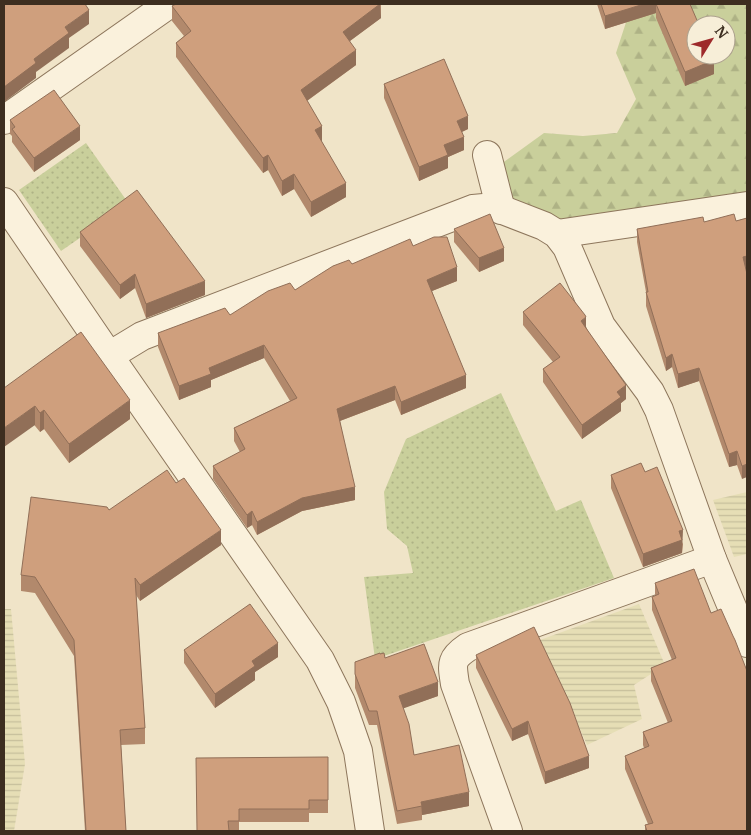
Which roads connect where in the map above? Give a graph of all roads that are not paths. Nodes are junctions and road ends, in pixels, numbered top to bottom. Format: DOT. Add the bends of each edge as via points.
graph roads {
  1 [pos="169,4"];
  2 [pos="4,120"];
  3 [pos="487,155"];
  4 [pos="4,202"];
  5 [pos="747,206"];
  6 [pos="501,210"];
  7 [pos="557,234"];
  8 [pos="109,356"];
  9 [pos="712,559"];
  10 [pos="747,643"];
  11 [pos="370,831"];
  12 [pos="508,831"];
  1 -- 2 [label="street"];
  3 -- 6 [label="street"];
  4 -- 8 [label="street"];
  5 -- 7 [label="street"];
  6 -- 7 [label="street"];
  6 -- 8 [label="street" via="473,209 142,336"];
  7 -- 9 [label="street" via="567,247 601,326 650,392 659,410"];
  8 -- 11 [label="street" via="320,660 341,702 358,751"];
  9 -- 10 [label="street"];
  9 -- 12 [label="street" via="468,647 458,654 452,665 455,684"];
}
